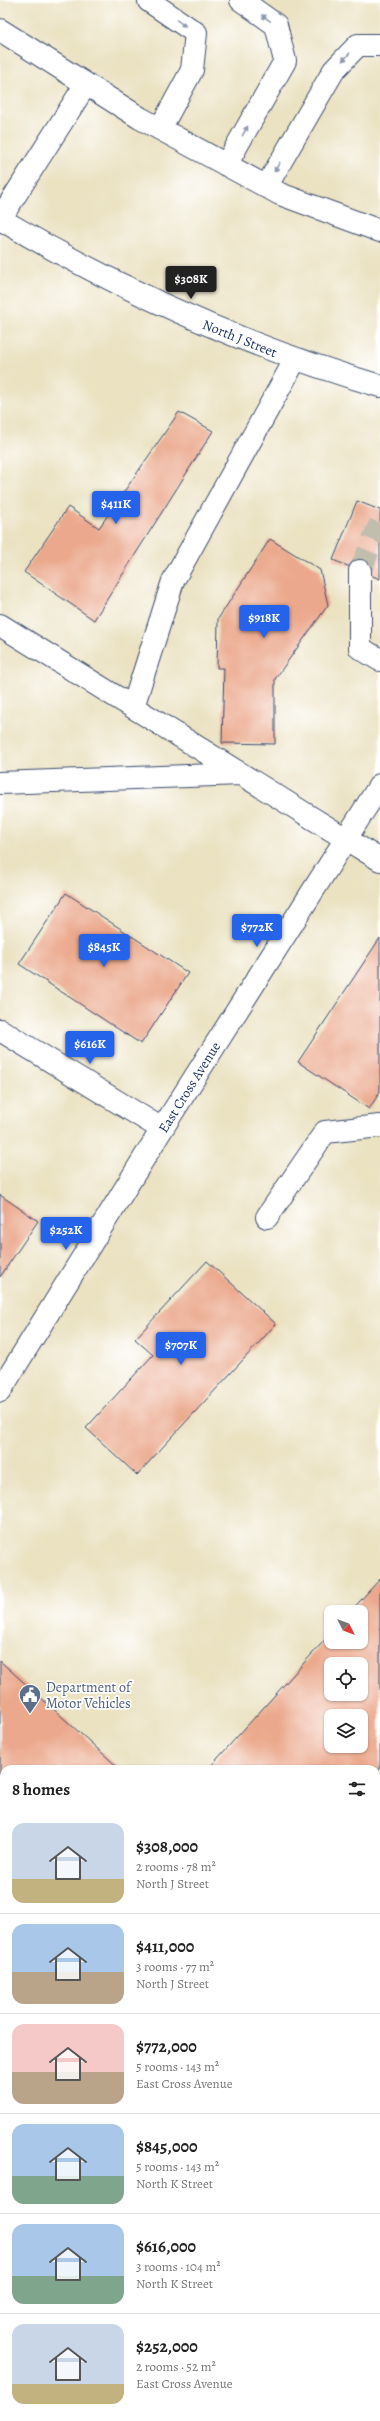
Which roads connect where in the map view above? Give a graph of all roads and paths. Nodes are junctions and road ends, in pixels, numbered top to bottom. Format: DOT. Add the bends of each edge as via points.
graph roads {
  1 [pos="241,0"];
  2 [pos="148,1"];
  3 [pos="0,30"];
  4 [pos="380,45"];
  5 [pos="86,84"];
  6 [pos="160,129"];
  7 [pos="226,165"];
  8 [pos="266,187"];
  9 [pos="0,219"];
  10 [pos="380,231"];
  11 [pos="295,360"];
  12 [pos="380,386"];
  13 [pos="360,571"];
  14 [pos="0,625"];
  15 [pos="380,660"];
  16 [pos="133,707"];
  17 [pos="241,774"];
  18 [pos="0,784"];
  19 [pos="380,785"];
  20 [pos="346,839"];
  21 [pos="380,860"];
  22 [pos="0,1030"];
  23 [pos="380,1126"];
  24 [pos="162,1129"];
  25 [pos="267,1217"];
  26 [pos="0,1391"];
  7 -- 1 [label="street, one-way" via="286,61 276,25"];
  2 -- 6 [label="street, one-way" via="196,33 192,70"];
  3 -- 5 [label="street"];
  4 -- 8 [label="street, one-way" via="358,46 334,70"];
  5 -- 6 [label="street"];
  5 -- 9 [label="street"];
  6 -- 7 [label="street"];
  7 -- 8 [label="street"];
  8 -- 10 [label="street"];
  9 -- 11 [label="street, North J Street" via="54,251 182,314"];
  11 -- 12 [label="street, North J Street"];
  11 -- 16 [label="street" via="173,581"];
  13 -- 15 [label="street" via="360,648"];
  14 -- 16 [label="street"];
  16 -- 17 [label="street"];
  17 -- 18 [label="street"];
  17 -- 20 [label="street"];
  19 -- 20 [label="street, East Cross Avenue"];
  20 -- 21 [label="street"];
  20 -- 24 [label="street, East Cross Avenue"];
  22 -- 24 [label="street"];
  23 -- 25 [label="street" via="325,1132"];
  24 -- 26 [label="street, East Cross Avenue"];
}
